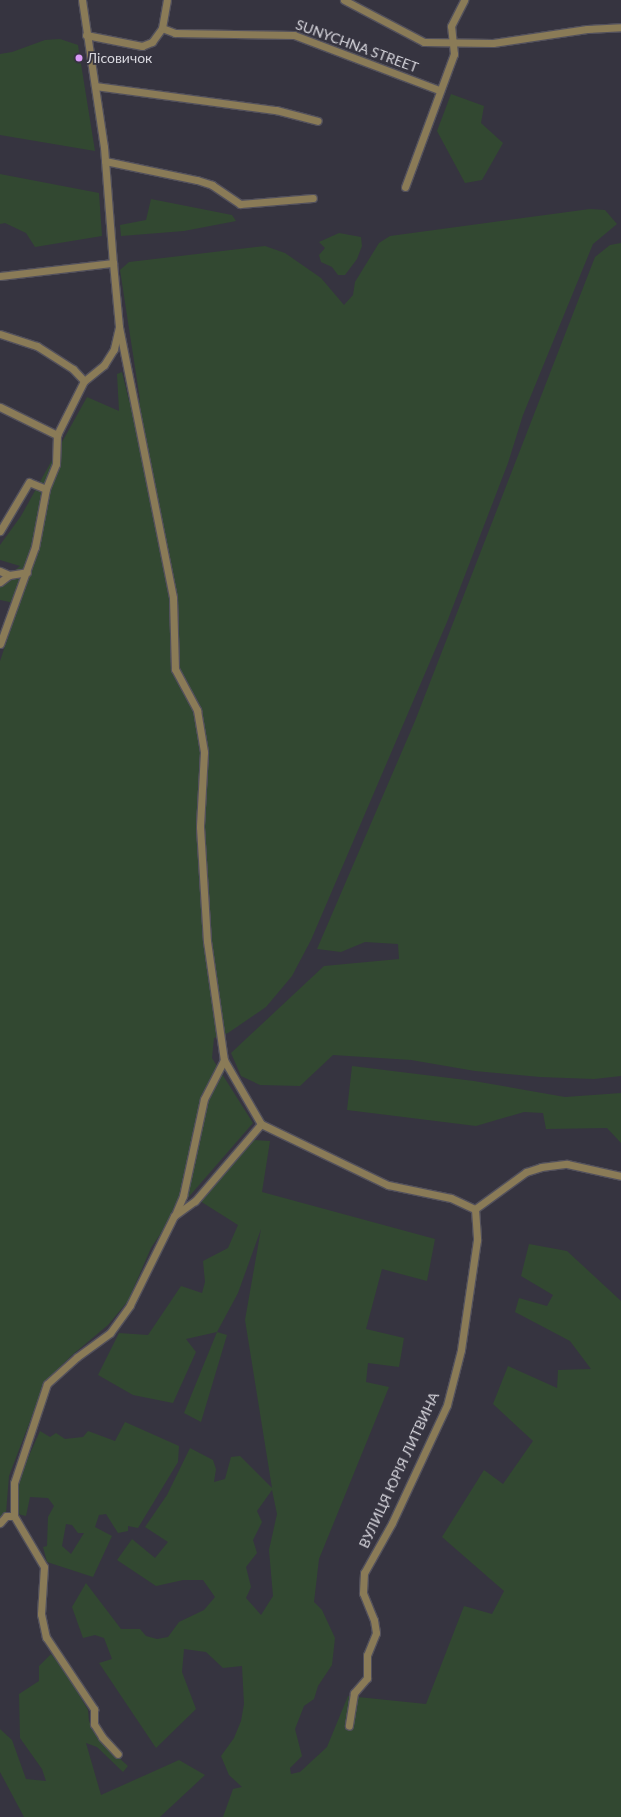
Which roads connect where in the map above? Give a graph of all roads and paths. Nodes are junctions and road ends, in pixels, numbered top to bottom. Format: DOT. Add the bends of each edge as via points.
graph roads {
  1 [pos="82,0"];
  2 [pos="167,0"];
  3 [pos="344,0"];
  4 [pos="464,0"];
  5 [pos="621,27"];
  6 [pos="162,28"];
  7 [pos="86,35"];
  8 [pos="452,41"];
  9 [pos="95,86"];
  10 [pos="439,90"];
  11 [pos="318,121"];
  12 [pos="105,160"];
  13 [pos="405,187"];
  14 [pos="313,198"];
  15 [pos="113,263"];
  16 [pos="0,276"];
  17 [pos="119,327"];
  18 [pos="0,334"];
  19 [pos="84,381"];
  20 [pos="0,407"];
  21 [pos="57,435"];
  22 [pos="46,488"];
  23 [pos="0,531"];
  24 [pos="0,571"];
  25 [pos="27,572"];
  26 [pos="9,575"];
  27 [pos="0,582"];
  28 [pos="0,644"];
  29 [pos="224,1060"];
  30 [pos="261,1124"];
  31 [pos="621,1176"];
  32 [pos="475,1209"];
  33 [pos="174,1216"];
  34 [pos="14,1516"];
  35 [pos="0,1523"];
  36 [pos="349,1726"];
  37 [pos="118,1754"];
  1 -- 7 [label="street"];
  2 -- 6 [label="street"];
  3 -- 8 [label="street" via="424,42"];
  4 -- 8 [label="street" via="451,26"];
  5 -- 8 [label="street" via="587,29 493,43"];
  6 -- 7 [label="street" via="152,42 142,46"];
  6 -- 10 [label="street, SUNYCHNA STREET" via="175,33 294,35"];
  7 -- 9 [label="street"];
  8 -- 10 [label="street" via="454,54"];
  9 -- 11 [label="street" via="276,110"];
  9 -- 12 [label="street"];
  10 -- 13 [label="street"];
  12 -- 14 [label="street" via="197,180 212,185 240,204"];
  12 -- 15 [label="street"];
  15 -- 16 [label="street"];
  15 -- 17 [label="street"];
  17 -- 19 [label="street" via="114,349 104,365"];
  17 -- 29 [label="street" via="173,598 175,669 197,710 204,752 200,827 207,941"];
  18 -- 19 [label="street" via="37,346 73,369"];
  19 -- 21 [label="street"];
  20 -- 21 [label="street"];
  21 -- 22 [label="street" via="56,464"];
  22 -- 23 [label="street" via="29,482"];
  22 -- 25 [label="street" via="35,547"];
  24 -- 26 [label="street"];
  25 -- 26 [label="street"];
  25 -- 28 [label="street"];
  26 -- 27 [label="street"];
  29 -- 30 [label="street"];
  29 -- 33 [label="street" via="204,1099 183,1196"];
  30 -- 32 [label="street" via="388,1185 451,1198"];
  30 -- 33 [label="street" via="195,1201"];
  31 -- 32 [label="street" via="567,1164 541,1167 526,1172"];
  32 -- 36 [label="street, ВУЛИЦЯ ЮРІЯ ЛИТВИНА" via="476,1248 461,1350 447,1406 392,1523 364,1573 363,1593 374,1620 376,1633 367,1655 367,1678 354,1693"];
  33 -- 34 [label="street" via="130,1305 110,1333 77,1357 47,1384 14,1482"];
  34 -- 35 [label="street" via="6,1516"];
  34 -- 37 [label="street" via="44,1567 41,1614 46,1638 94,1709 94,1724 102,1737"];
}
